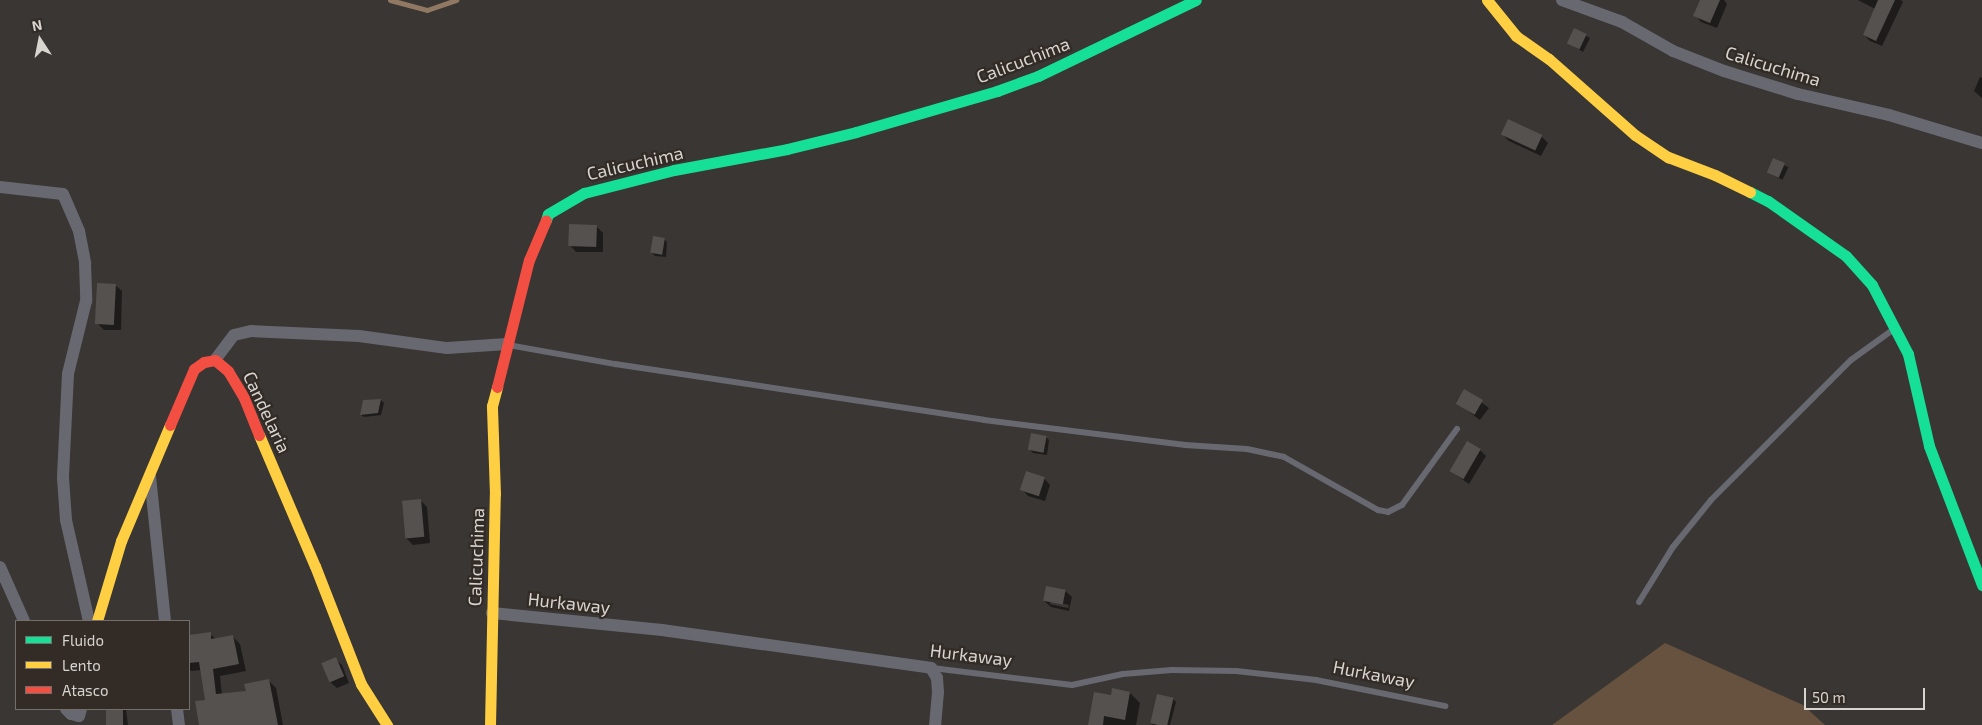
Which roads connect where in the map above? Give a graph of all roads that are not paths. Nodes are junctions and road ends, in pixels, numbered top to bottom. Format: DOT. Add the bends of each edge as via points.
graph roads {
  1 [pos="1196,0"];
  2 [pos="1487,0"];
  3 [pos="1562,0"];
  4 [pos="1982,143"];
  5 [pos="0,188"];
  6 [pos="1894,329"];
  7 [pos="507,344"];
  8 [pos="215,360"];
  9 [pos="1457,429"];
  10 [pos="150,476"];
  11 [pos="0,567"];
  12 [pos="1982,585"];
  13 [pos="1638,602"];
  14 [pos="492,613"];
  15 [pos="24,620"];
  16 [pos="89,620"];
  17 [pos="97,620"];
  18 [pos="165,620"];
  19 [pos="931,668"];
  20 [pos="1445,706"];
  21 [pos="67,710"];
  22 [pos="176,710"];
  23 [pos="80,716"];
  24 [pos="179,725"];
  25 [pos="387,725"];
  26 [pos="490,725"];
  27 [pos="935,725"];
  1 -- 7 [label="street, Calicuchima" via="1038,76 997,91 848,134 674,170 584,193 548,214 529,260"];
  2 -- 6 [label="street" via="1516,36 1549,59 1635,135 1668,157 1768,201 1846,256 1872,286"];
  3 -- 4 [label="street, Calicuchima" via="1622,22 1672,51 1724,71"];
  5 -- 16 [label="street" via="63,194 78,231 85,263 86,301 68,374 63,478 66,520"];
  6 -- 12 [label="street" via="1908,354 1929,446"];
  6 -- 13 [label="lane" via="1851,360 1711,500 1673,547"];
  7 -- 8 [label="street" via="447,348 359,336 251,331 234,335"];
  7 -- 9 [label="lane" via="615,364 984,420 1185,445 1247,449 1284,458 1378,510 1388,512 1402,505"];
  7 -- 14 [label="street, Calicuchima" via="492,406 495,494"];
  8 -- 10 [label="street" via="194,369"];
  8 -- 25 [label="street, Candelaria" via="228,371 244,398 361,684"];
  10 -- 17 [label="street" via="121,541"];
  10 -- 18 [label="street"];
  11 -- 15 [label="street"];
  14 -- 19 [label="street, Hurkaway" via="662,630"];
  14 -- 26 [label="street, Calicuchima"];
  19 -- 20 [label="lane, Hurkaway" via="1072,685 1123,674 1172,670 1236,671 1316,680"];
  19 -- 27 [label="street" via="938,692"];
  21 -- 23 [label="street"];
  22 -- 24 [label="street"];
}
